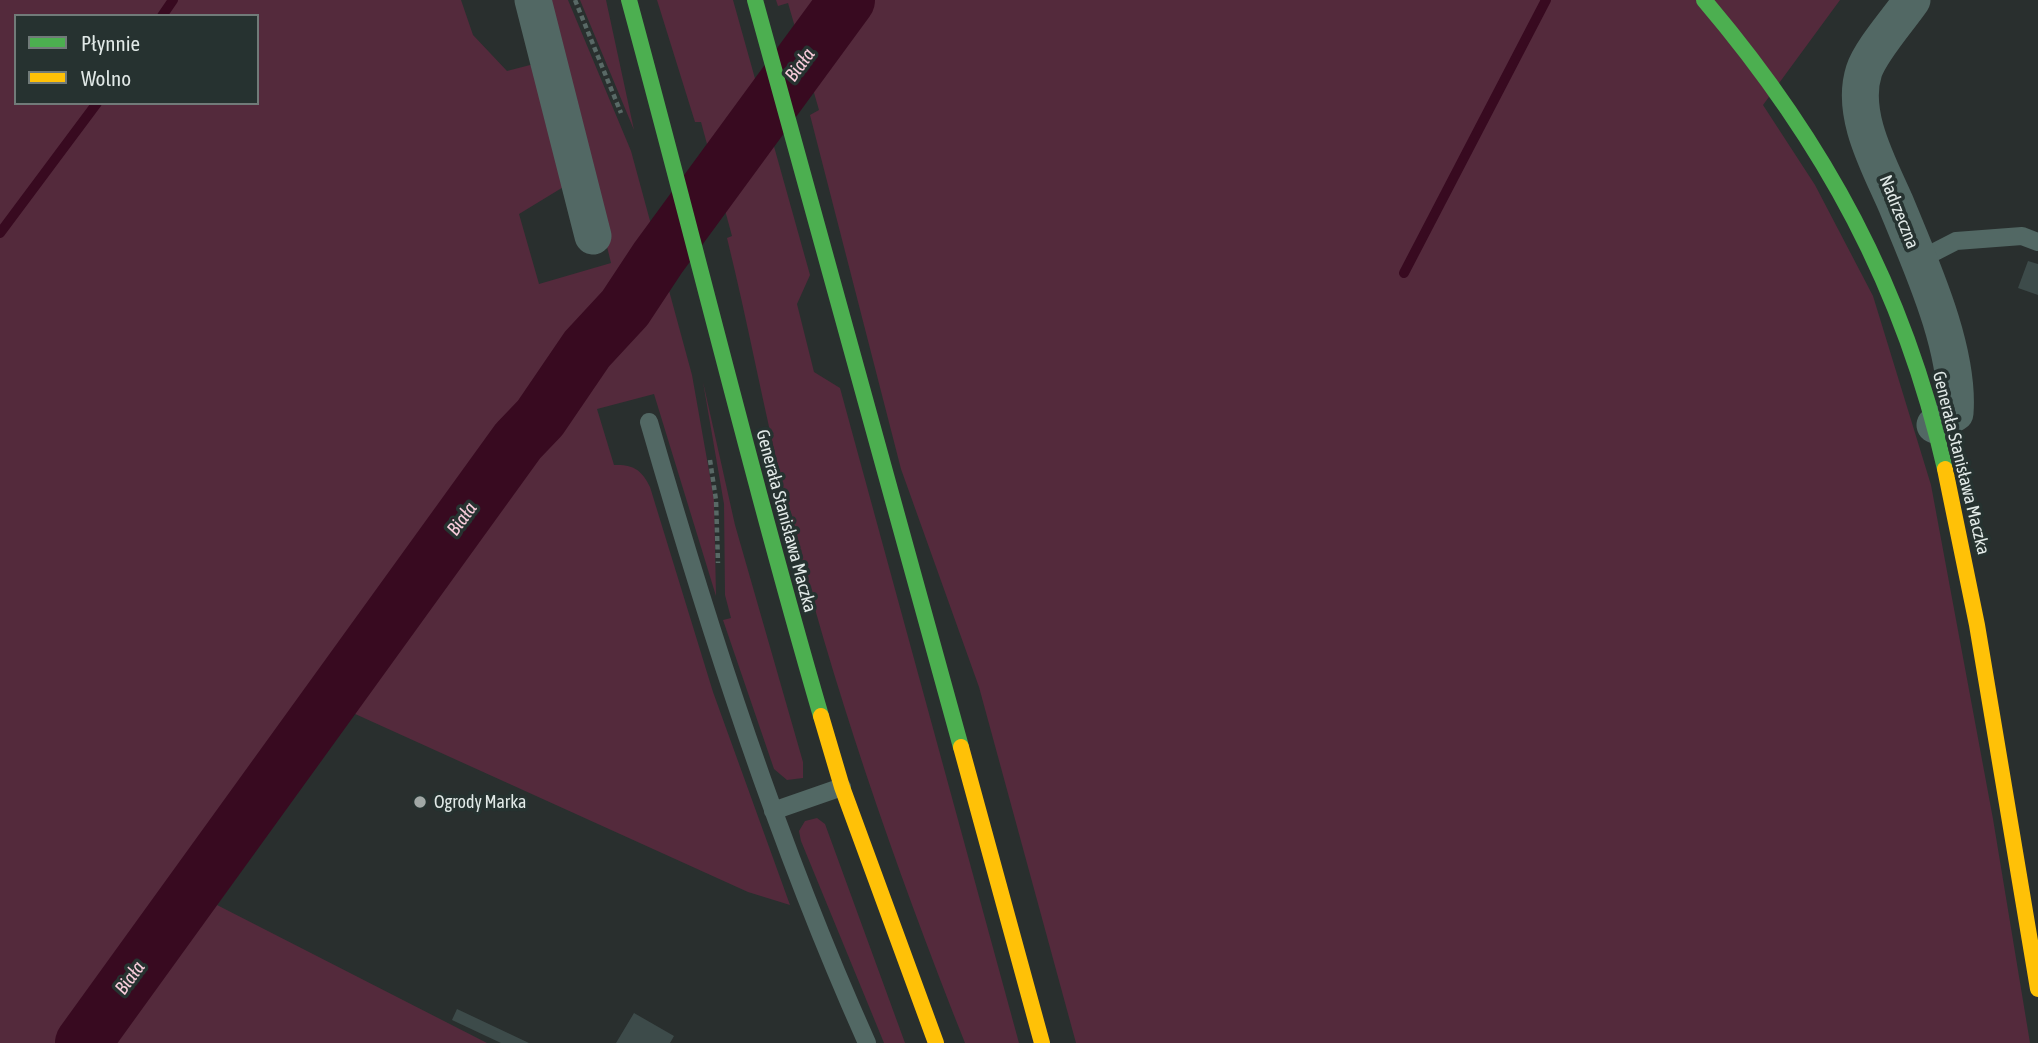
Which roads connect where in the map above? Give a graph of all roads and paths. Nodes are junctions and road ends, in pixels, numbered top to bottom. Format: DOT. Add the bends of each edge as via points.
graph roads {
  1 [pos="533,0"];
  2 [pos="575,0"];
  3 [pos="629,0"];
  4 [pos="755,0"];
  5 [pos="1704,0"];
  6 [pos="1912,0"];
  7 [pos="624,122"];
  8 [pos="593,236"];
  9 [pos="2038,242"];
  10 [pos="1919,260"];
  11 [pos="649,422"];
  12 [pos="1935,425"];
  13 [pos="709,457"];
  14 [pos="718,576"];
  15 [pos="842,787"];
  16 [pos="773,811"];
  17 [pos="2038,989"];
  18 [pos="867,1043"];
  19 [pos="936,1043"];
  20 [pos="1042,1043"];
  1 -- 8 [label="street"];
  2 -- 7 [label="path"];
  3 -- 15 [label="main road, Generała Stanisława Maczka" via="763,519"];
  4 -- 20 [label="main road"];
  5 -- 12 [label="main road, Generała Stanisława Maczka" via="1787,107 1833,177 1878,263"];
  6 -- 10 [label="street, Nadrzeczna" via="1864,69 1859,97 1871,144"];
  9 -- 10 [label="lane" via="2022,236 1955,241"];
  10 -- 12 [label="street, Nadrzeczna" via="1957,388 1955,413"];
  11 -- 16 [label="lane" via="708,624"];
  12 -- 17 [label="main road, Generała Stanisława Maczka" via="1967,570"];
  13 -- 14 [label="path" via="718,519"];
  15 -- 16 [label="lane"];
  15 -- 19 [label="main road, Generała Stanisława Maczka"];
  16 -- 18 [label="lane"];
}
